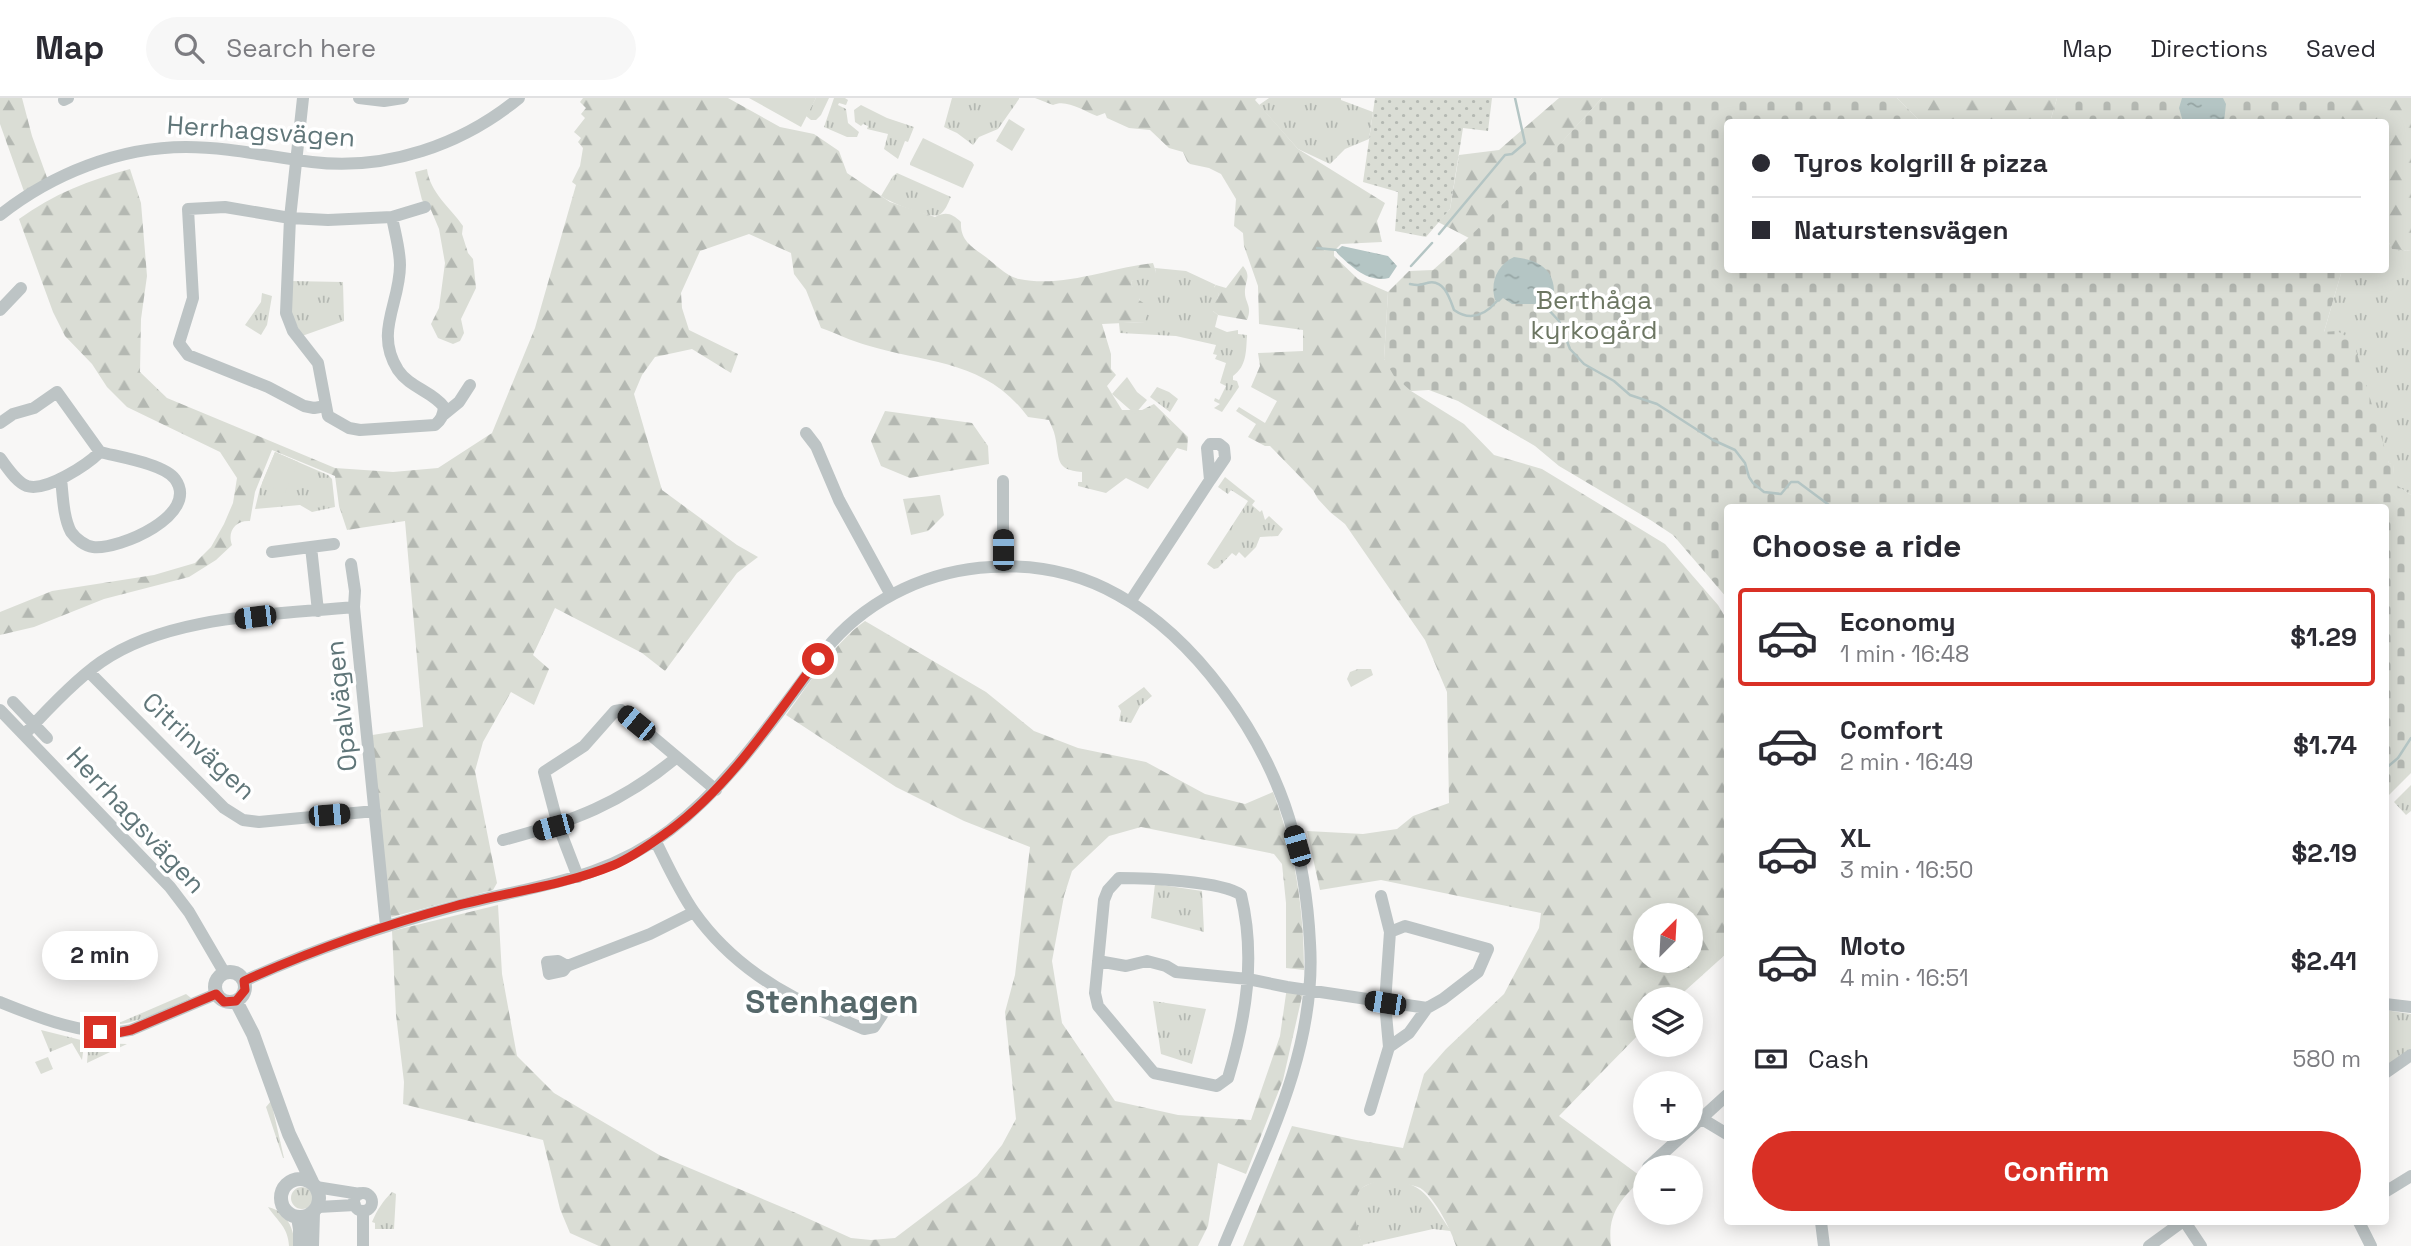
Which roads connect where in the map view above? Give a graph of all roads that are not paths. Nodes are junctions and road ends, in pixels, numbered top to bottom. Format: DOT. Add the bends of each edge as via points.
graph roads {
  1 [pos="303,98"];
  2 [pos="359,98"];
  3 [pos="364,98"];
  4 [pos="403,98"];
  5 [pos="519,98"];
  6 [pos="295,159"];
  7 [pos="425,207"];
  8 [pos="0,215"];
  9 [pos="392,217"];
  10 [pos="290,218"];
  11 [pos="21,288"];
  12 [pos="0,310"];
  13 [pos="470,385"];
  14 [pos="326,406"];
  15 [pos="443,415"];
  16 [pos="0,423"];
  17 [pos="806,433"];
  18 [pos="100,452"];
  19 [pos="0,458"];
  20 [pos="61,479"];
  21 [pos="1003,481"];
  22 [pos="1210,481"];
  23 [pos="334,544"];
  24 [pos="311,547"];
  25 [pos="272,552"];
  26 [pos="352,565"];
  27 [pos="1003,566"];
  28 [pos="891,595"];
  29 [pos="1130,602"];
  30 [pos="354,607"];
  31 [pos="318,611"];
  32 [pos="89,672"];
  33 [pos="13,702"];
  34 [pos="0,710"];
  35 [pos="34,724"];
  36 [pos="24,736"];
  37 [pos="47,738"];
  38 [pos="677,757"];
  39 [pos="716,790"];
  40 [pos="375,811"];
  41 [pos="558,825"];
  42 [pos="503,840"];
  43 [pos="655,840"];
  44 [pos="578,877"];
  45 [pos="1381,896"];
  46 [pos="694,912"];
  47 [pos="386,926"];
  48 [pos="1390,932"];
  49 [pos="1098,961"];
  50 [pos="566,966"];
  51 [pos="224,972"];
  52 [pos="1248,979"];
  53 [pos="244,981"];
  54 [pos="1310,990"];
  55 [pos="216,994"];
  56 [pos="236,1001"];
  57 [pos="0,1002"];
  58 [pos="1385,1003"];
  59 [pos="2389,1004"];
  60 [pos="2411,1007"];
  61 [pos="1427,1008"];
  62 [pos="836,1017"];
  63 [pos="1389,1047"];
  64 [pos="2411,1055"];
  65 [pos="2389,1070"];
  66 [pos="1724,1098"];
  67 [pos="1370,1110"];
  68 [pos="1703,1118"];
  69 [pos="1703,1120"];
  70 [pos="1724,1132"];
  71 [pos="289,1133"];
  72 [pos="1677,1141"];
  73 [pos="1662,1155"];
  74 [pos="2411,1176"];
  75 [pos="291,1181"];
  76 [pos="314,1184"];
  77 [pos="2389,1190"];
  78 [pos="359,1203"];
  79 [pos="316,1210"];
  80 [pos="298,1217"];
  81 [pos="1821,1225"];
  82 [pos="2180,1225"];
  83 [pos="2186,1225"];
  84 [pos="2360,1225"];
  85 [pos="300,1246"];
  86 [pos="312,1246"];
  87 [pos="363,1246"];
  88 [pos="1224,1246"];
  89 [pos="1824,1246"];
  90 [pos="2149,1246"];
  91 [pos="2201,1246"];
  92 [pos="2371,1246"];
  1 -- 6 [label="street"];
  2 -- 3 [label="street"];
  3 -- 4 [label="street"];
  5 -- 6 [label="street, Herrhagsvägen" via="456,138 405,156 354,164"];
  6 -- 8 [label="street, Herrhagsvägen" via="219,148 129,153 49,183"];
  6 -- 10 [label="street"];
  7 -- 9 [label="street"];
  9 -- 10 [label="street"];
  9 -- 15 [label="street" via="400,262 387,327 389,350 410,384 440,401"];
  10 -- 14 [label="street" via="286,313 293,331 318,363"];
  10 -- 14 [label="street" via="225,207 188,209 193,298 179,343 188,355 304,405"];
  11 -- 12 [label="street"];
  13 -- 15 [label="street"];
  14 -- 15 [label="street" via="328,416 360,430 435,425"];
  16 -- 18 [label="street" via="57,392"];
  17 -- 28 [label="street"];
  18 -- 20 [label="street"];
  18 -- 20 [label="street" via="174,477 180,495 172,514 127,540 93,547 71,531"];
  19 -- 20 [label="street" via="24,485"];
  21 -- 27 [label="street"];
  22 -- 29 [label="street"];
  23 -- 24 [label="street"];
  24 -- 25 [label="street"];
  24 -- 31 [label="street"];
  26 -- 30 [label="street, Opalvägen"];
  27 -- 28 [label="street" via="943,574"];
  27 -- 29 [label="street" via="1066,574"];
  28 -- 39 [label="street" via="846,626"];
  29 -- 54 [label="street" via="1165,629 1212,678 1259,749 1297,846 1310,945"];
  30 -- 31 [label="street, Opalvägen"];
  30 -- 40 [label="street, Opalvägen"];
  31 -- 32 [label="street, Opalvägen" via="166,632 131,645"];
  32 -- 35 [label="street, Opalvägen"];
  32 -- 40 [label="street, Citrinvägen" via="238,817 259,822"];
  33 -- 35 [label="street"];
  34 -- 36 [label="street, Herrhagsvägen"];
  35 -- 36 [label="street, Opalvägen"];
  35 -- 37 [label="street"];
  36 -- 51 [label="street, Herrhagsvägen" via="170,887"];
  38 -- 39 [label="street"];
  38 -- 41 [label="street" via="621,797"];
  38 -- 41 [label="street" via="621,710 615,711 584,746 544,772"];
  39 -- 43 [label="street"];
  40 -- 47 [label="street, Opalvägen"];
  41 -- 42 [label="street"];
  41 -- 44 [label="street"];
  43 -- 44 [label="street" via="615,864"];
  43 -- 46 [label="street"];
  44 -- 47 [label="street"];
  45 -- 48 [label="street"];
  46 -- 50 [label="street"];
  46 -- 62 [label="street" via="746,968 784,993"];
  47 -- 53 [label="street" via="315,949"];
  48 -- 58 [label="street"];
  48 -- 61 [label="street" via="1405,926 1489,948 1478,972"];
  49 -- 52 [label="street" via="1126,966 1147,961 1177,972"];
  49 -- 52 [label="street" via="1104,900 1119,878 1202,884 1241,895 1250,948"];
  49 -- 52 [label="street" via="1098,1006 1154,1073 1217,1086 1228,1078 1245,1016"];
  51 -- 53 [label="street" via="238,974"];
  51 -- 55 [label="street" via="216,979"];
  52 -- 54 [label="street"];
  53 -- 56 [label="street" via="245,990"];
  54 -- 58 [label="street"];
  54 -- 88 [label="street" via="1290,1084"];
  55 -- 56 [label="street" via="224,1002"];
  55 -- 57 [label="street" via="117,1033 64,1024"];
  56 -- 71 [label="street"];
  58 -- 61 [label="street"];
  58 -- 63 [label="street"];
  59 -- 60 [label="street"];
  61 -- 63 [label="street" via="1409,1033"];
  63 -- 67 [label="street"];
  64 -- 65 [label="street"];
  66 -- 68 [label="street"];
  69 -- 70 [label="street"];
  71 -- 75 [label="street"];
  71 -- 76 [label="street"];
  72 -- 73 [label="street"];
  74 -- 77 [label="street"];
  75 -- 76 [label="street"];
  75 -- 80 [label="street" via="282,1191 282,1205"];
  76 -- 78 [label="street"];
  76 -- 79 [label="street" via="320,1198"];
  78 -- 79 [label="street"];
  78 -- 87 [label="street"];
  79 -- 80 [label="street"];
  79 -- 86 [label="street"];
  80 -- 85 [label="street"];
  81 -- 89 [label="street"];
  82 -- 90 [label="street"];
  83 -- 91 [label="street"];
  84 -- 92 [label="street"];
}
